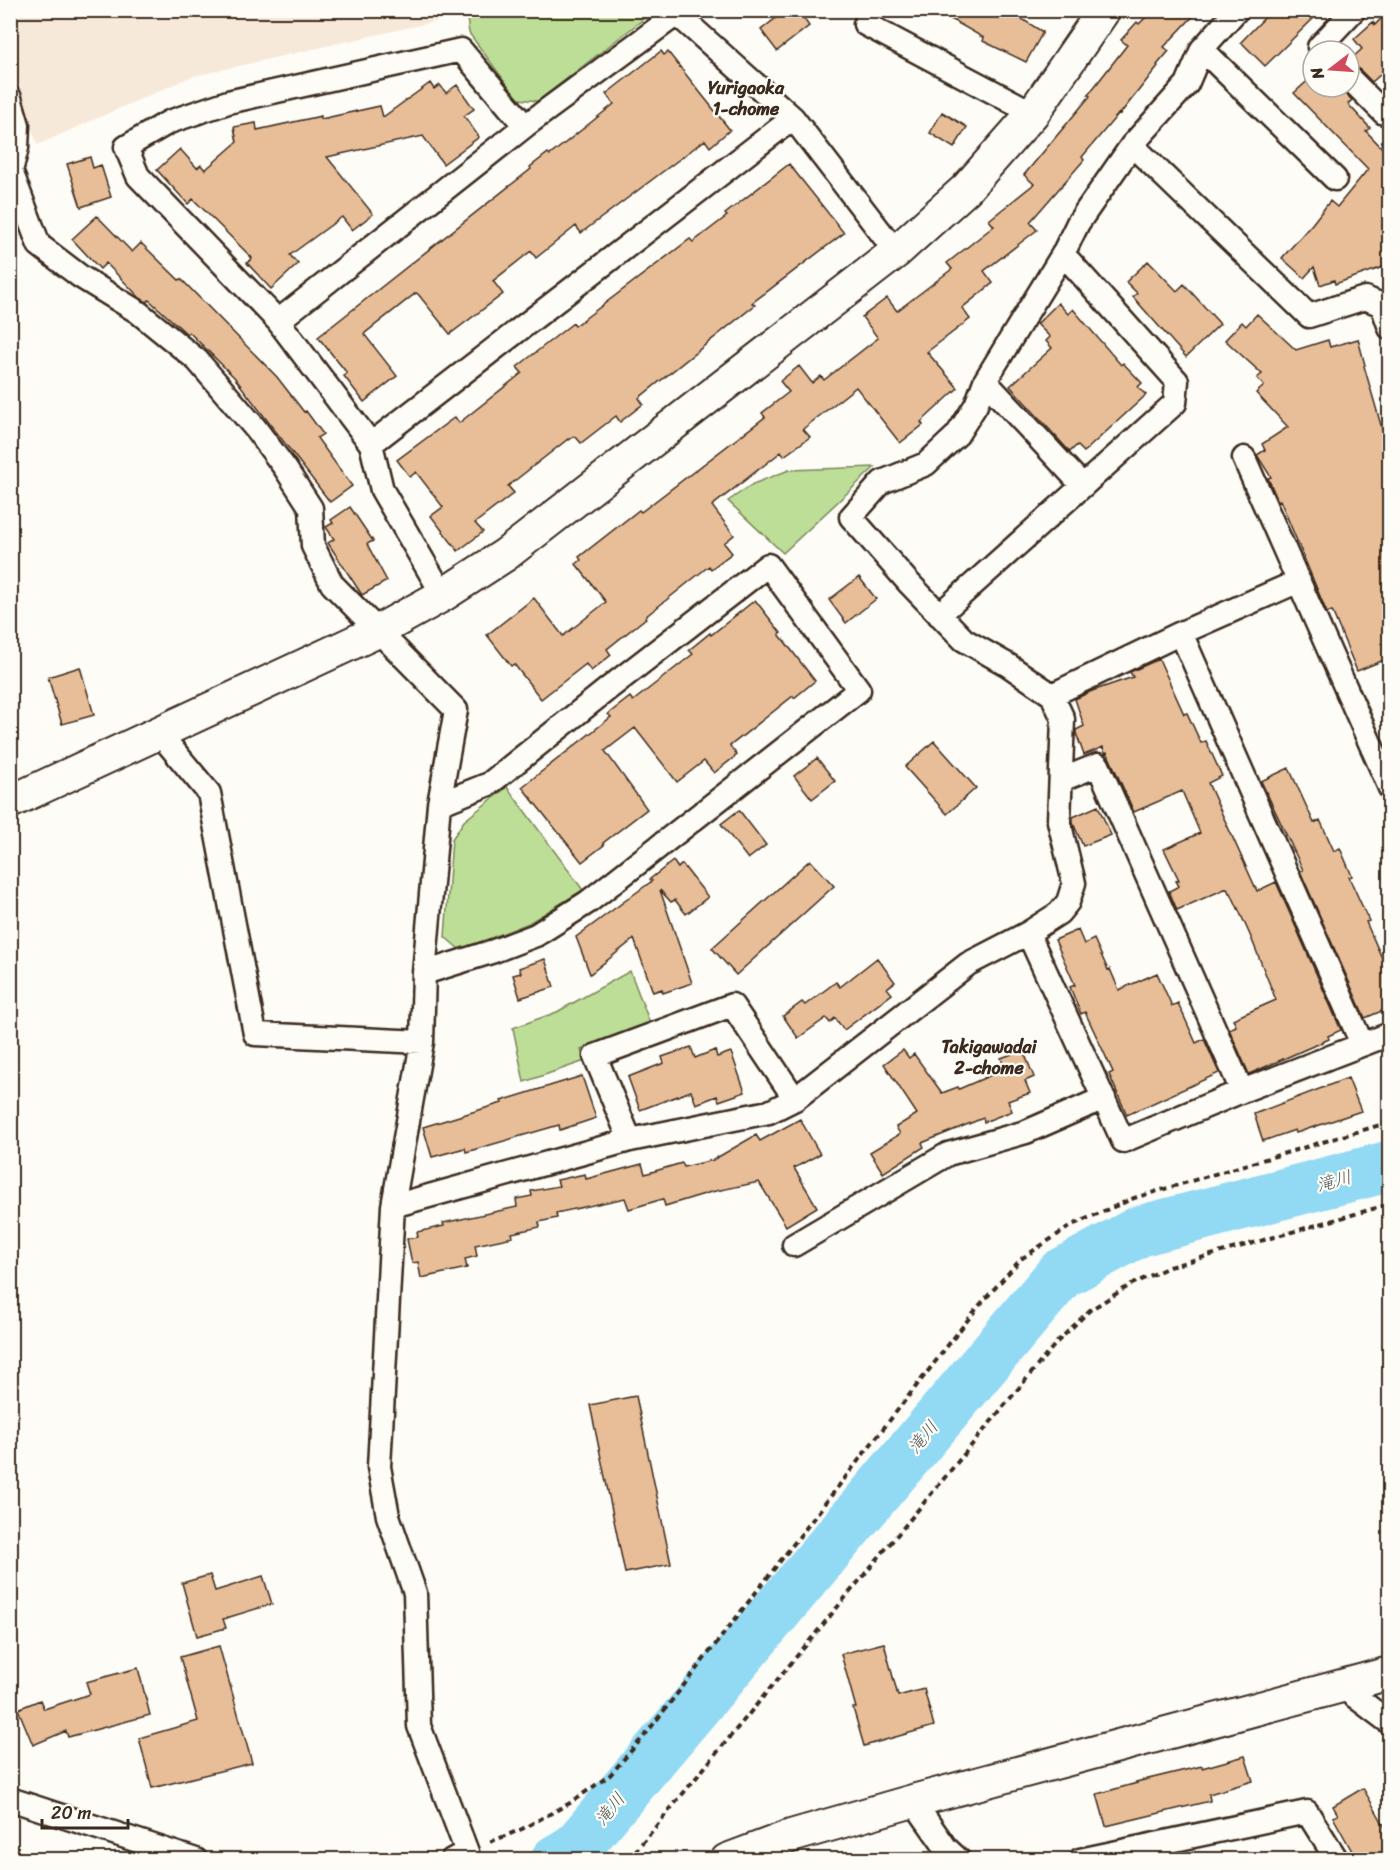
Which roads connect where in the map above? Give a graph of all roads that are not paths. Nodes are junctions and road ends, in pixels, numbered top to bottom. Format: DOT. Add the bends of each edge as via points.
graph roads {
  1 [pos="1104,10"];
  2 [pos="1237,10"];
  3 [pos="1354,10"];
  4 [pos="678,12"];
  5 [pos="865,24"];
  6 [pos="1327,39"];
  7 [pos="1202,50"];
  8 [pos="1361,90"];
  9 [pos="10,98"];
  10 [pos="1389,108"];
  11 [pos="1033,113"];
  12 [pos="793,118"];
  13 [pos="525,126"];
  14 [pos="1132,145"];
  15 [pos="1335,179"];
  16 [pos="896,252"];
  17 [pos="1063,254"];
  18 [pos="1386,302"];
  19 [pos="278,321"];
  20 [pos="1389,328"];
  21 [pos="985,381"];
  22 [pos="371,444"];
  23 [pos="1244,458"];
  24 [pos="1083,486"];
  25 [pos="1299,581"];
  26 [pos="444,595"];
  27 [pos="939,615"];
  28 [pos="378,632"];
  29 [pos="1181,633"];
  30 [pos="1052,695"];
  31 [pos="159,733"];
  32 [pos="1061,780"];
  33 [pos="1389,788"];
  34 [pos="10,802"];
  35 [pos="439,804"];
  36 [pos="1028,933"];
  37 [pos="424,973"];
  38 [pos="1389,1034"];
  39 [pos="422,1042"];
  40 [pos="1362,1044"];
  41 [pos="1242,1091"];
  42 [pos="1104,1098"];
  43 [pos="795,1099"];
  44 [pos="630,1140"];
  45 [pos="393,1206"];
  46 [pos="794,1245"];
  47 [pos="1389,1673"];
  48 [pos="1341,1686"];
  49 [pos="1389,1723"];
  50 [pos="10,1799"];
  51 [pos="913,1801"];
  52 [pos="460,1856"];
  53 [pos="196,1860"];
  54 [pos="727,1860"];
  55 [pos="959,1860"];
  56 [pos="1080,1860"];
  57 [pos="1337,1860"];
  1 -- 11 [label="street"];
  2 -- 7 [label="street"];
  3 -- 6 [label="street"];
  4 -- 12 [label="street"];
  4 -- 13 [label="street"];
  5 -- 11 [label="street"];
  7 -- 14 [label="street" via="1187,84"];
  7 -- 15 [label="street"];
  8 -- 10 [label="street" via="1384,113"];
  9 -- 28 [label="street" via="18,125 11,171 39,245 138,312 197,360 285,468 311,508 313,546 332,584"];
  11 -- 16 [label="street" via="966,189"];
  12 -- 16 [label="street"];
  12 -- 22 [label="street"];
  13 -- 19 [label="street"];
  13 -- 19 [label="street" via="461,50 228,102 169,122 126,147 138,176"];
  14 -- 17 [label="street" via="1078,224"];
  14 -- 18 [label="street" via="1309,316 1365,298"];
  16 -- 26 [label="street" via="505,555"];
  17 -- 21 [label="street"];
  17 -- 24 [label="street" via="1178,381 1175,403"];
  18 -- 20 [label="street"];
  19 -- 22 [label="street"];
  21 -- 24 [label="street"];
  21 -- 27 [label="street" via="976,405 957,435 926,464 882,482 851,517"];
  22 -- 26 [label="street" via="382,490"];
  23 -- 25 [label="street"];
  24 -- 27 [label="street"];
  25 -- 29 [label="street"];
  25 -- 33 [label="street"];
  26 -- 28 [label="street"];
  27 -- 30 [label="street" via="964,640"];
  28 -- 31 [label="street"];
  28 -- 35 [label="street" via="456,710"];
  29 -- 30 [label="street"];
  29 -- 40 [label="street"];
  30 -- 32 [label="street" via="1063,719"];
  31 -- 34 [label="street"];
  31 -- 39 [label="street" via="209,794 255,1034"];
  32 -- 36 [label="street" via="1059,821 1074,883 1068,902 1059,912"];
  32 -- 41 [label="street" via="1098,765"];
  35 -- 37 [label="street"];
  35 -- 37 [label="street" via="489,784 768,565 859,690 588,902 536,935"];
  36 -- 42 [label="street"];
  36 -- 43 [label="street" via="968,964"];
  37 -- 39 [label="street"];
  38 -- 40 [label="street"];
  39 -- 45 [label="street"];
  40 -- 41 [label="street"];
  41 -- 42 [label="street" via="1122,1141"];
  42 -- 46 [label="street" via="1026,1132 948,1154"];
  43 -- 44 [label="street" via="769,1112"];
  43 -- 44 [label="street" via="732,1005 595,1056"];
  44 -- 45 [label="street"];
  45 -- 52 [label="street" via="379,1467 388,1516 415,1593 419,1726"];
  47 -- 48 [label="street"];
  48 -- 49 [label="street"];
  48 -- 51 [label="street"];
  50 -- 53 [label="street"];
  51 -- 54 [label="street" via="791,1836"];
  51 -- 55 [label="street"];
  56 -- 57 [label="street" via="1307,1812"];
}
